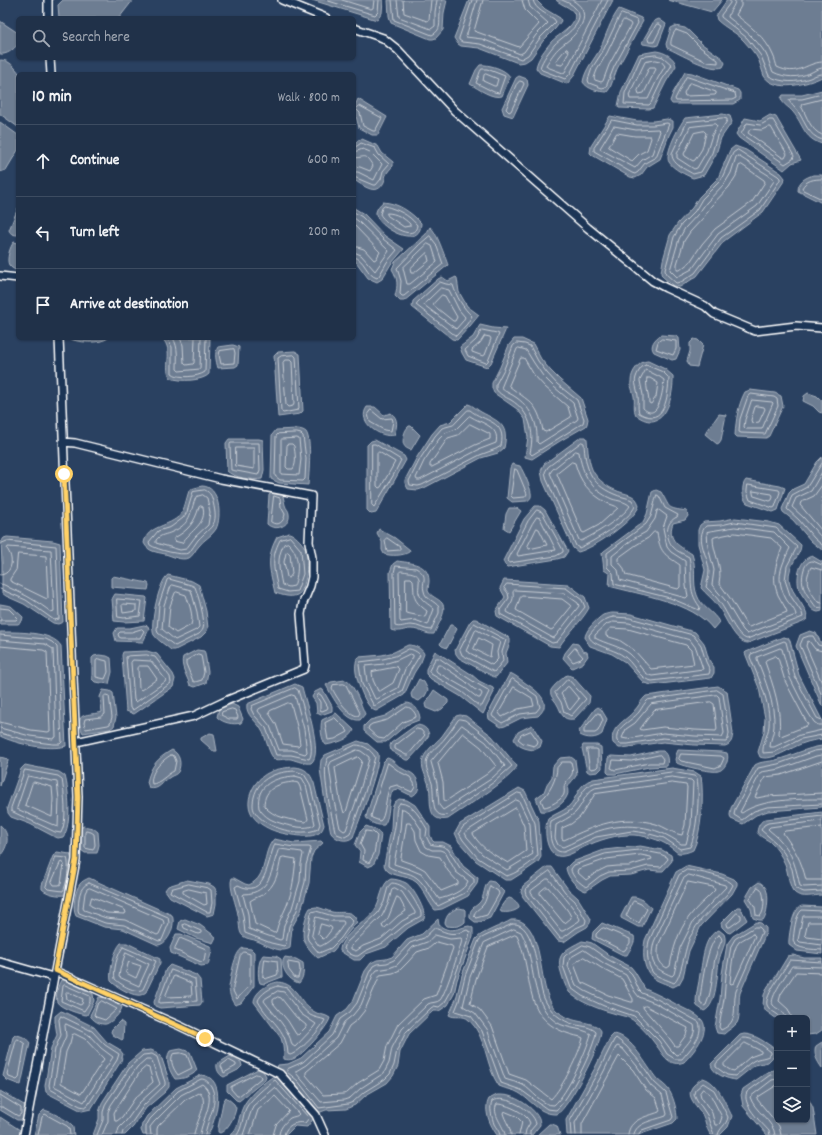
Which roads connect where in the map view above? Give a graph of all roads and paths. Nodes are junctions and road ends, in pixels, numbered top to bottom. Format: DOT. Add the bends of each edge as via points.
graph roads {
  1 [pos="48,0"];
  2 [pos="282,0"];
  3 [pos="48,16"];
  4 [pos="321,16"];
  5 [pos="356,29"];
  6 [pos="50,60"];
  7 [pos="51,72"];
  8 [pos="0,276"];
  9 [pos="16,278"];
  10 [pos="822,328"];
  11 [pos="59,340"];
  12 [pos="63,442"];
  13 [pos="76,742"];
  14 [pos="0,962"];
  15 [pos="54,974"];
  16 [pos="24,1135"];
  17 [pos="325,1135"];
  1 -- 3 [label="street"];
  2 -- 4 [label="street"];
  5 -- 10 [label="street" via="383,38 398,50 455,111 588,228 653,280 705,306 714,314 755,331 796,326"];
  6 -- 7 [label="street"];
  8 -- 9 [label="street"];
  11 -- 12 [label="street"];
  12 -- 13 [label="street"];
  12 -- 13 [label="street" via="221,479 311,496 309,542 312,577 301,614 304,670 194,716"];
  13 -- 15 [label="street" via="76,860"];
  14 -- 15 [label="street"];
  15 -- 16 [label="street"];
  15 -- 17 [label="street" via="186,1029 280,1074 316,1115"];
}
